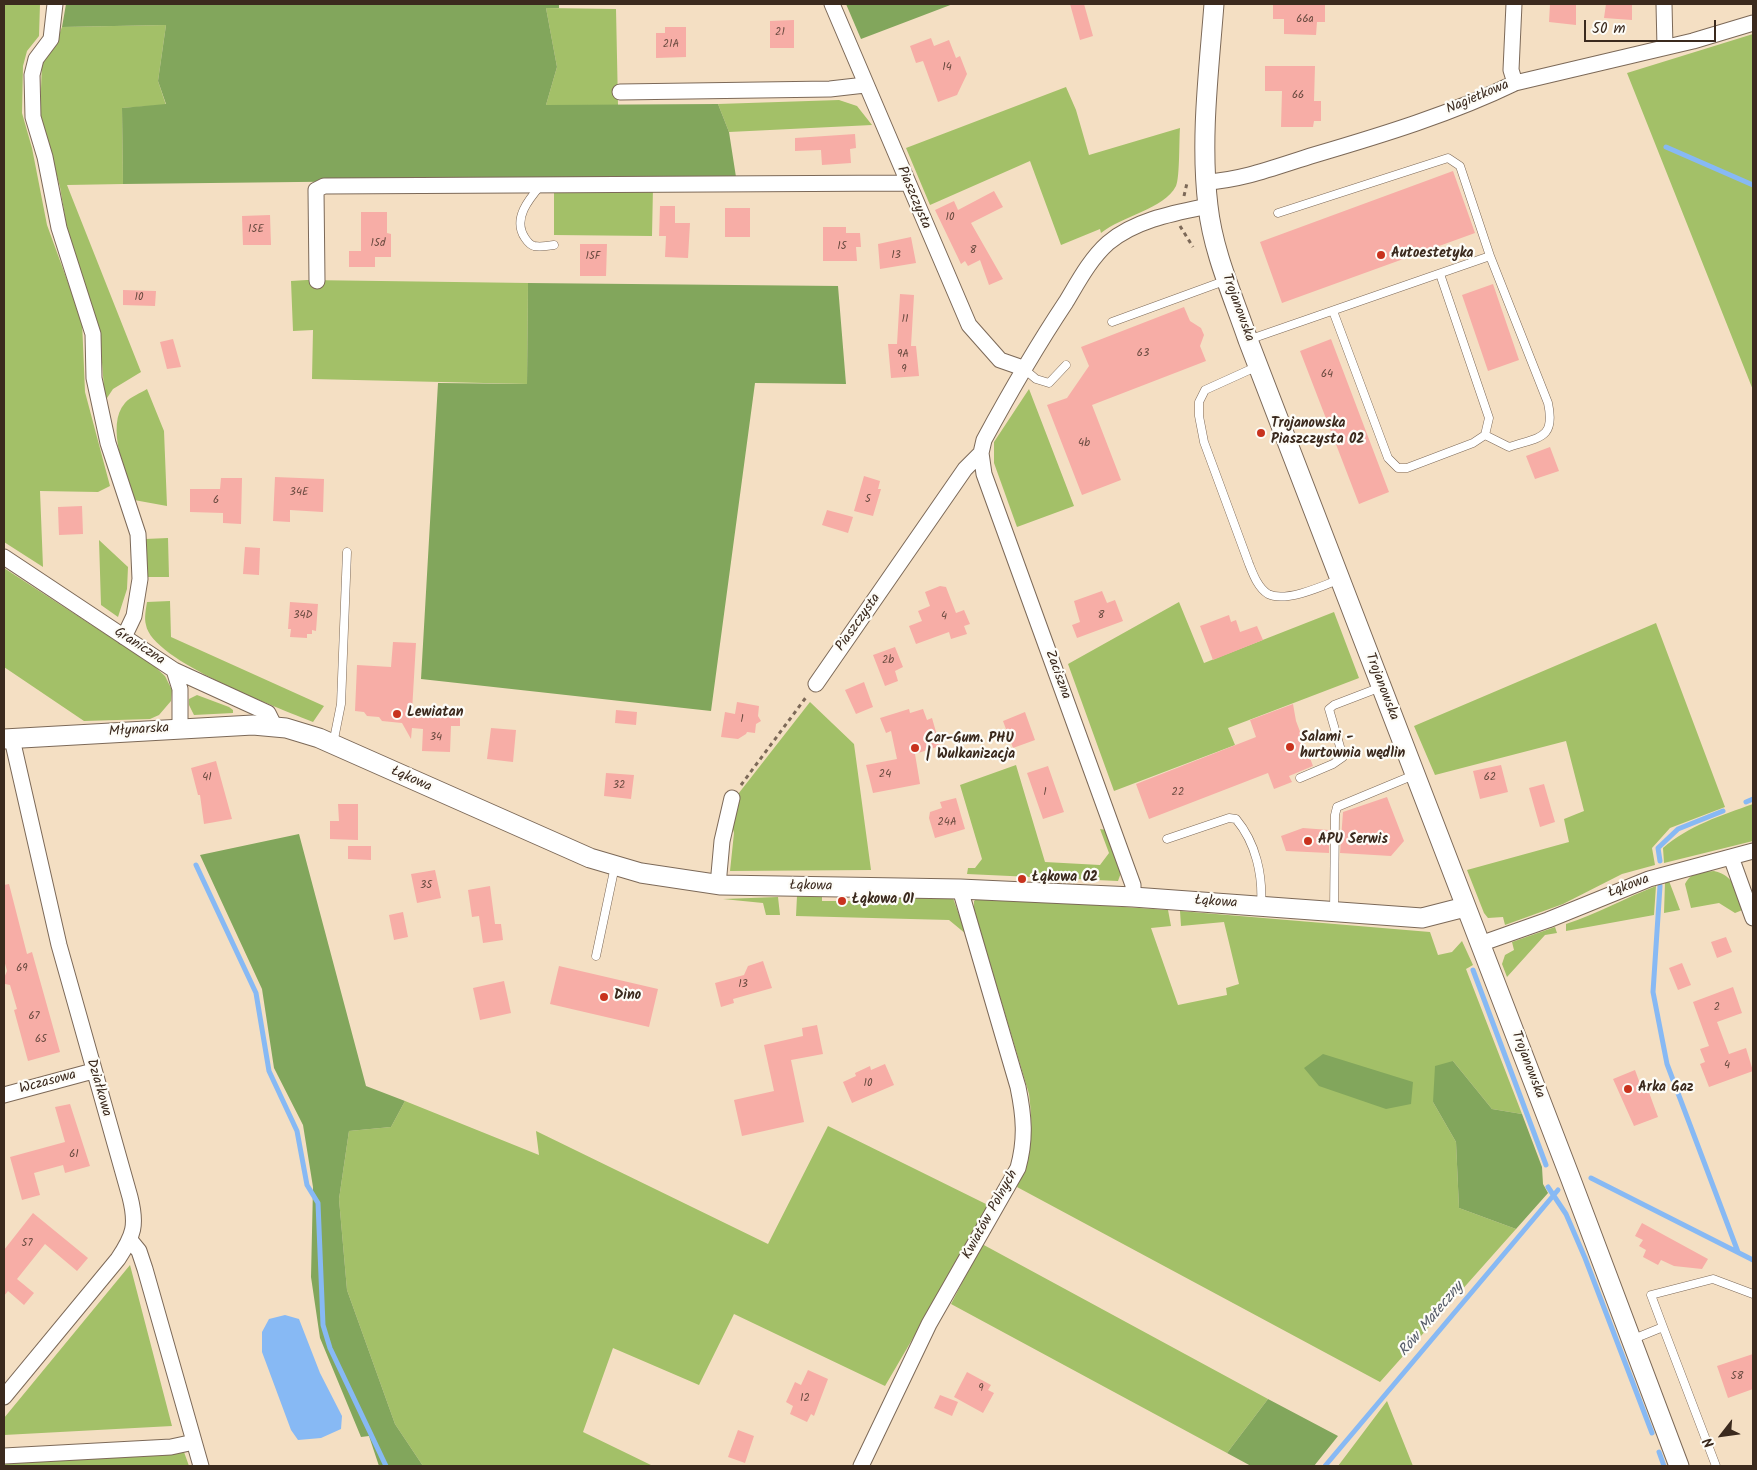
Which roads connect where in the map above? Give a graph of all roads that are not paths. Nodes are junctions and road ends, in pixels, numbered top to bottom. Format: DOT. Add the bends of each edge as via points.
graph roads {
  1 [pos="55,4"];
  2 [pos="832,4"];
  3 [pos="1214,4"];
  4 [pos="1514,4"];
  5 [pos="1664,4"];
  6 [pos="1753,23"];
  7 [pos="1665,47"];
  8 [pos="1515,82"];
  9 [pos="865,84"];
  10 [pos="620,92"];
  11 [pos="907,182"];
  12 [pos="1206,182"];
  13 [pos="541,184"];
  14 [pos="1208,206"];
  15 [pos="1278,213"];
  16 [pos="554,246"];
  17 [pos="1490,256"];
  18 [pos="1440,274"];
  19 [pos="1227,280"];
  20 [pos="317,281"];
  21 [pos="1332,311"];
  22 [pos="1112,322"];
  23 [pos="1248,340"];
  24 [pos="1066,365"];
  25 [pos="1258,366"];
  26 [pos="1023,368"];
  27 [pos="1485,435"];
  28 [pos="981,453"];
  29 [pos="348,552"];
  30 [pos="4,557"];
  31 [pos="1340,579"];
  32 [pos="124,637"];
  33 [pos="174,670"];
  34 [pos="816,684"];
  35 [pos="1381,687"];
  36 [pos="275,727"];
  37 [pos="180,728"];
  38 [pos="8,739"];
  39 [pos="332,744"];
  40 [pos="1415,774"];
  41 [pos="1300,778"];
  42 [pos="732,798"];
  43 [pos="1167,839"];
  44 [pos="1753,851"];
  45 [pos="1731,857"];
  46 [pos="615,866"];
  47 [pos="718,885"];
  48 [pos="960,889"];
  49 [pos="1133,897"];
  50 [pos="1261,906"];
  51 [pos="1466,907"];
  52 [pos="1334,912"];
  53 [pos="1753,918"];
  54 [pos="1480,944"];
  55 [pos="596,956"];
  56 [pos="93,1071"];
  57 [pos="4,1095"];
  58 [pos="130,1240"];
  59 [pos="1753,1294"];
  60 [pos="1663,1327"];
  61 [pos="1631,1340"];
  62 [pos="4,1398"];
  63 [pos="194,1442"];
  64 [pos="4,1456"];
  65 [pos="201,1466"];
  66 [pos="861,1466"];
  67 [pos="1679,1466"];
  68 [pos="1716,1466"];
  1 -- 32 [label="street" via="51,39 36,59 32,76 33,118 45,157 59,228 93,334 94,378 108,443 138,534 140,579 134,616"];
  2 -- 9 [label="street, Piaszczysta"];
  3 -- 12 [label="street, Trojanowska" via="1206,124"];
  4 -- 8 [label="street" via="1511,63"];
  5 -- 7 [label="street"];
  6 -- 7 [label="street, Nagietkowa" via="1704,39"];
  7 -- 8 [label="street, Nagietkowa"];
  8 -- 12 [label="street, Nagietkowa" via="1401,129 1243,177"];
  9 -- 10 [label="street" via="830,89"];
  9 -- 11 [label="street, Piaszczysta"];
  11 -- 13 [label="street"];
  11 -- 26 [label="street, Piaszczysta" via="969,325 1000,360"];
  12 -- 14 [label="street, Trojanowska"];
  13 -- 16 [label="lane" via="521,214 522,232 534,246"];
  13 -- 20 [label="street" via="319,188 316,190"];
  14 -- 19 [label="street, Trojanowska" via="1216,251"];
  14 -- 26 [label="street, Piaszczysta" via="1147,222 1109,243 1093,260"];
  15 -- 17 [label="lane" via="1448,158 1460,166"];
  17 -- 18 [label="lane"];
  17 -- 27 [label="lane" via="1548,403 1551,420 1548,430 1542,435 1509,447"];
  18 -- 21 [label="lane"];
  18 -- 27 [label="lane" via="1489,418"];
  19 -- 22 [label="lane"];
  19 -- 23 [label="street, Trojanowska"];
  21 -- 23 [label="lane"];
  21 -- 27 [label="lane" via="1388,458 1398,468 1407,468 1473,443"];
  23 -- 25 [label="street, Trojanowska"];
  24 -- 26 [label="lane" via="1049,383 1036,379"];
  25 -- 31 [label="street, Trojanowska"];
  25 -- 31 [label="lane" via="1205,390 1199,402 1204,442 1254,578 1266,593 1278,597"];
  26 -- 28 [label="street, Piaszczysta" via="984,440"];
  28 -- 34 [label="street, Piaszczysta" via="965,469"];
  28 -- 49 [label="street, Zaciszna" via="984,474 1133,885"];
  29 -- 39 [label="lane" via="341,704"];
  30 -- 32 [label="street, Graniczna"];
  31 -- 35 [label="street, Trojanowska"];
  32 -- 33 [label="street, Graniczna"];
  33 -- 36 [label="street, Graniczna" via="268,713"];
  33 -- 37 [label="street" via="180,689"];
  35 -- 40 [label="street, Trojanowska"];
  35 -- 41 [label="lane" via="1334,705 1329,710 1343,757"];
  36 -- 37 [label="street, Młynarska"];
  36 -- 39 [label="street, Łąkowa"];
  37 -- 38 [label="street, Młynarska"];
  38 -- 56 [label="street, Działkowa"];
  39 -- 46 [label="street, Łąkowa" via="548,841"];
  40 -- 51 [label="street, Trojanowska"];
  40 -- 52 [label="lane" via="1338,807 1334,815"];
  42 -- 47 [label="street" via="722,841"];
  43 -- 50 [label="lane" via="1229,818 1236,819 1254,846"];
  44 -- 45 [label="street, Łąkowa"];
  45 -- 53 [label="street"];
  45 -- 54 [label="street, Łąkowa" via="1649,879"];
  46 -- 47 [label="street, Łąkowa" via="641,874"];
  46 -- 55 [label="lane"];
  47 -- 48 [label="street, Łąkowa"];
  48 -- 49 [label="street, Łąkowa"];
  48 -- 66 [label="street, Kwiatów Polnych" via="1018,1087 1024,1118 1023,1149 1012,1180 929,1324"];
  49 -- 50 [label="street, Łąkowa"];
  50 -- 52 [label="street, Łąkowa"];
  51 -- 52 [label="street, Łąkowa" via="1422,918"];
  51 -- 54 [label="street, Trojanowska"];
  54 -- 61 [label="street, Trojanowska"];
  56 -- 57 [label="street, Wczasowa"];
  56 -- 58 [label="street, Działkowa" via="133,1212"];
  58 -- 62 [label="street, Działkowa"];
  58 -- 63 [label="street" via="139,1251 145,1269"];
  59 -- 60 [label="lane" via="1713,1279 1651,1295"];
  60 -- 61 [label="lane"];
  60 -- 68 [label="lane"];
  61 -- 67 [label="street, Trojanowska"];
  63 -- 64 [label="street" via="171,1447"];
  63 -- 65 [label="street"];
}
